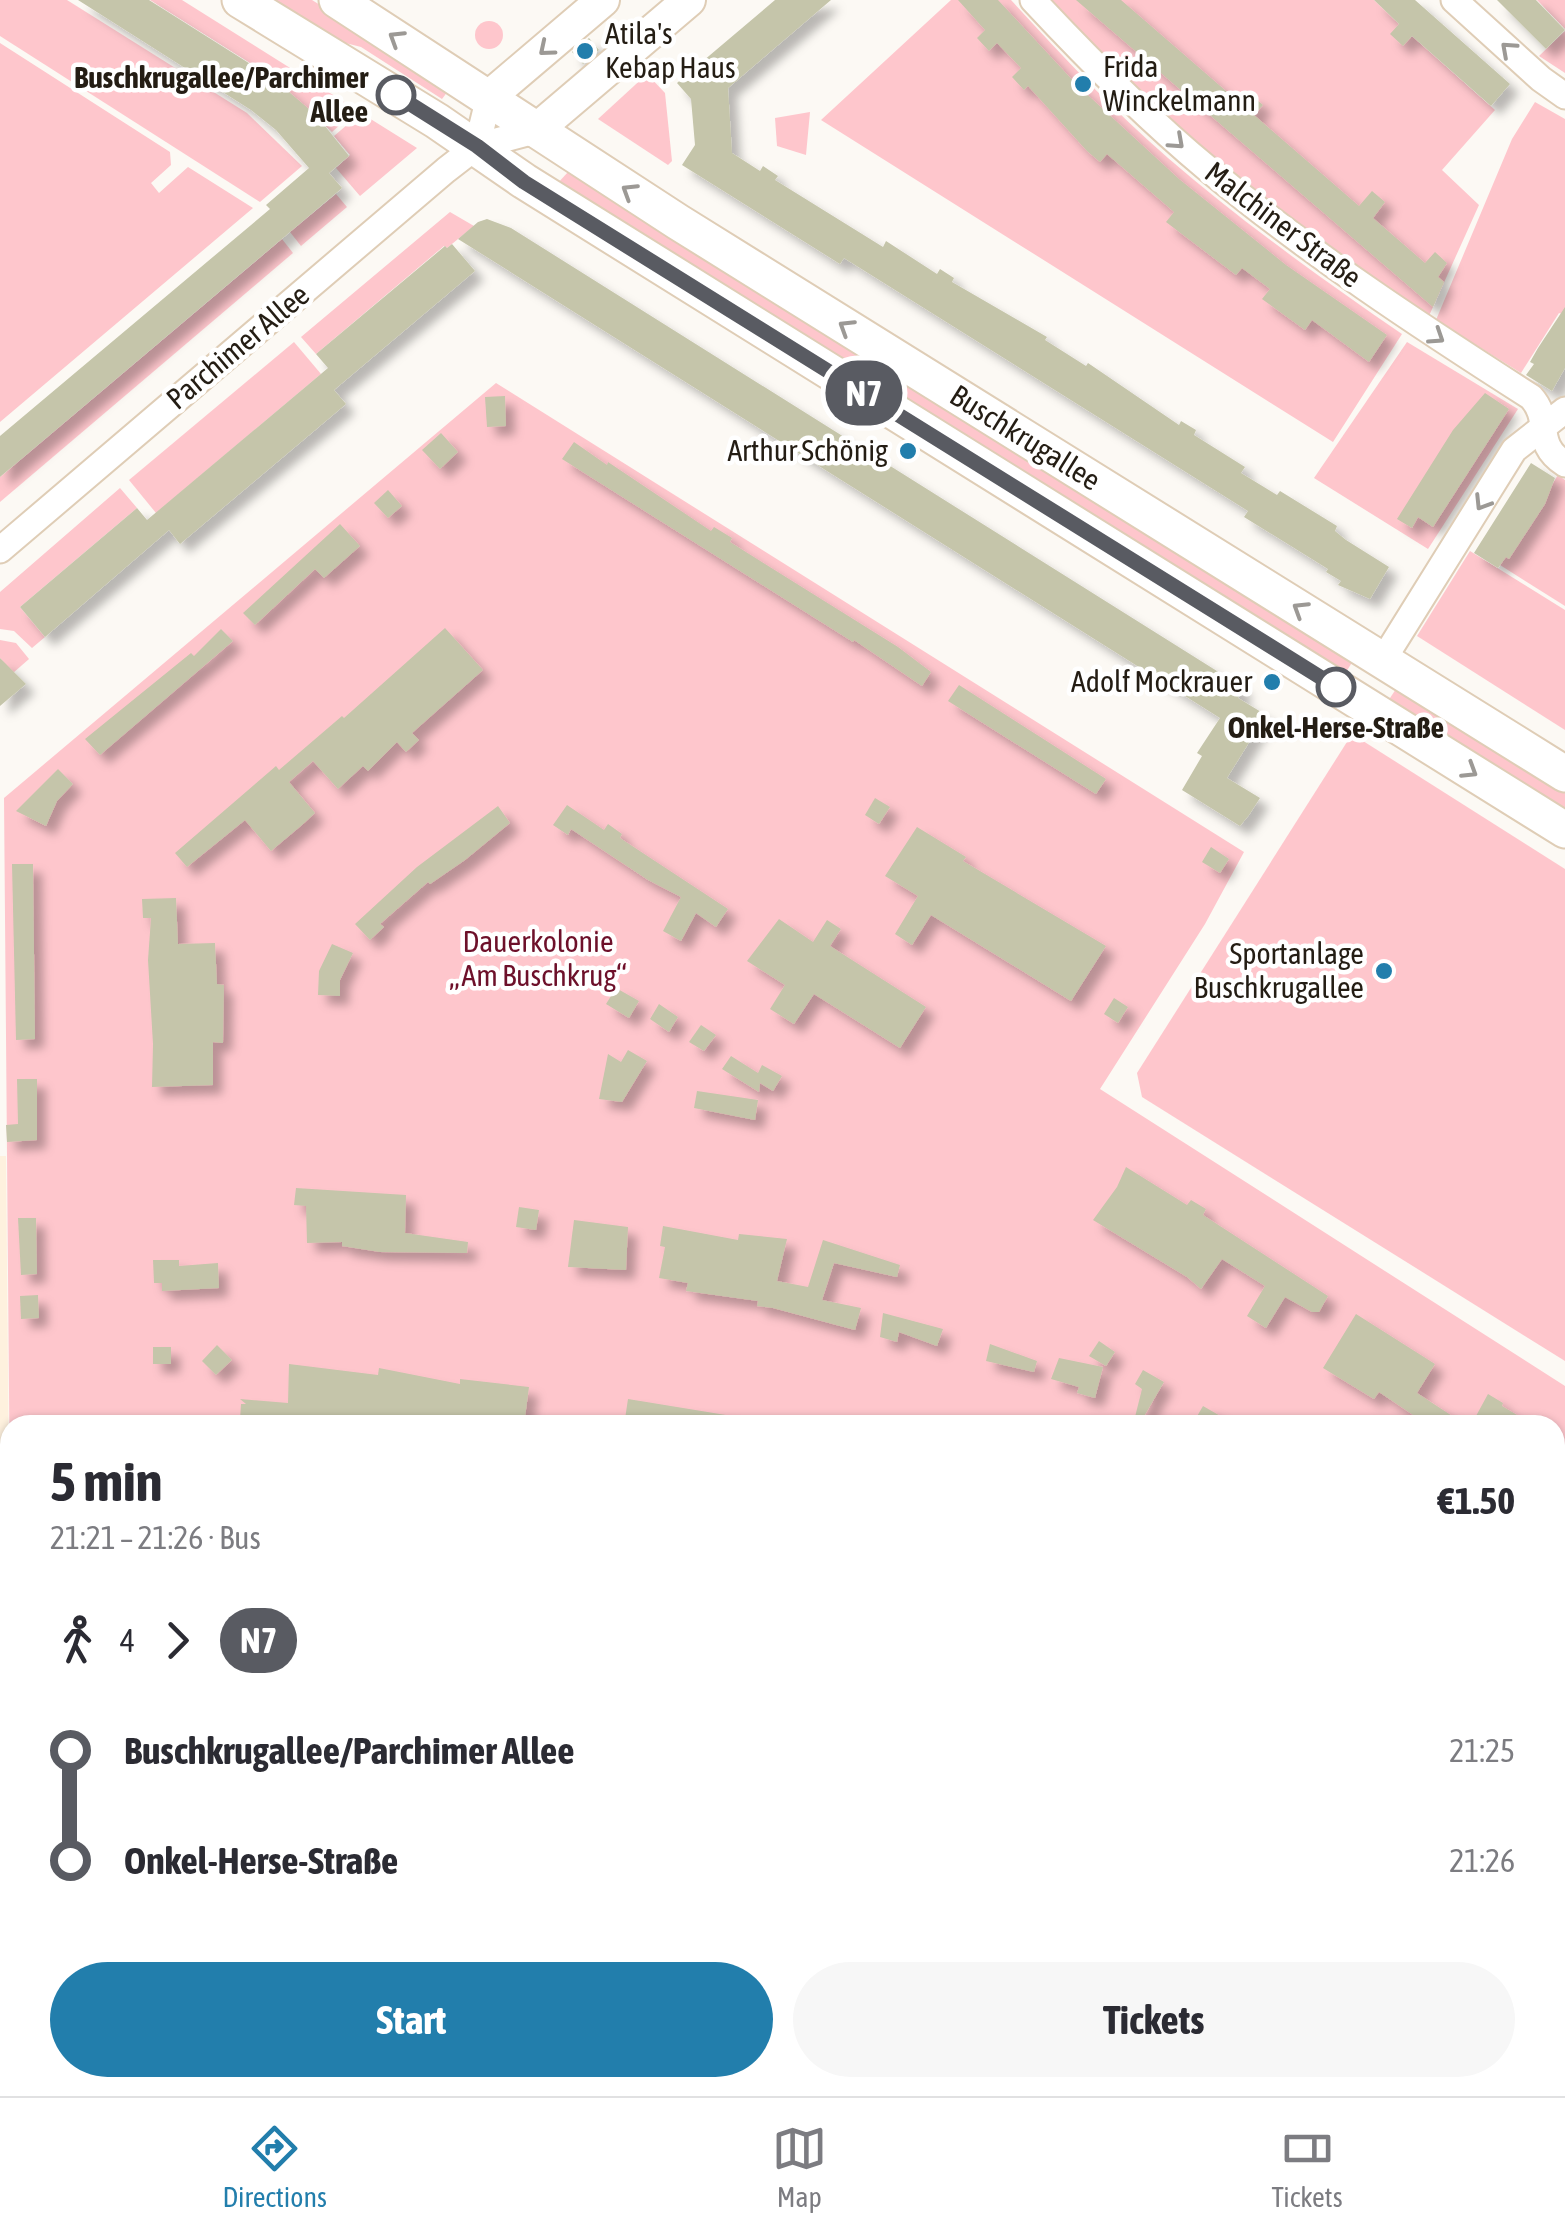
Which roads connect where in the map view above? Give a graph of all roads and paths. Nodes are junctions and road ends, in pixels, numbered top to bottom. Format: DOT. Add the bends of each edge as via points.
graph roads {
  1 [pos="240,0"];
  2 [pos="336,0"];
  3 [pos="603,0"];
  4 [pos="690,0"];
  5 [pos="1033,0"];
  6 [pos="1454,0"];
  7 [pos="1565,96"];
  8 [pos="489,97"];
  9 [pos="535,130"];
  10 [pos="477,146"];
  11 [pos="1565,410"];
  12 [pos="1543,429"];
  13 [pos="1565,464"];
  14 [pos="0,550"];
  15 [pos="1383,660"];
  16 [pos="1358,701"];
  17 [pos="1565,774"];
  18 [pos="1565,830"];
  1 -- 10 [label="main road, Buschkrugallee"];
  8 -- 2 [label="main road, Buschkrugallee, one-way"];
  3 -- 8 [label="street, one-way"];
  4 -- 9 [label="street, Parchimer Allee"];
  5 -- 12 [label="street, Malchiner Straße, one-way" via="1103,75 1208,170 1415,322 1531,397"];
  7 -- 6 [label="street, one-way"];
  8 -- 9 [label="main road, Buschkrugallee"];
  8 -- 10 [label="street"];
  9 -- 10 [label="street, Parchimer Allee"];
  15 -- 9 [label="main road, Buschkrugallee, one-way"];
  10 -- 14 [label="street, Parchimer Allee"];
  10 -- 16 [label="main road, Buschkrugallee" via="524,182"];
  11 -- 12 [label="street"];
  12 -- 13 [label="street, Malchiner Straße" via="1544,443"];
  12 -- 15 [label="street, one-way" via="1514,450"];
  15 -- 16 [label="main road"];
  15 -- 17 [label="main road, Buschkrugallee"];
  16 -- 18 [label="main road, Buschkrugallee, one-way"];
}
